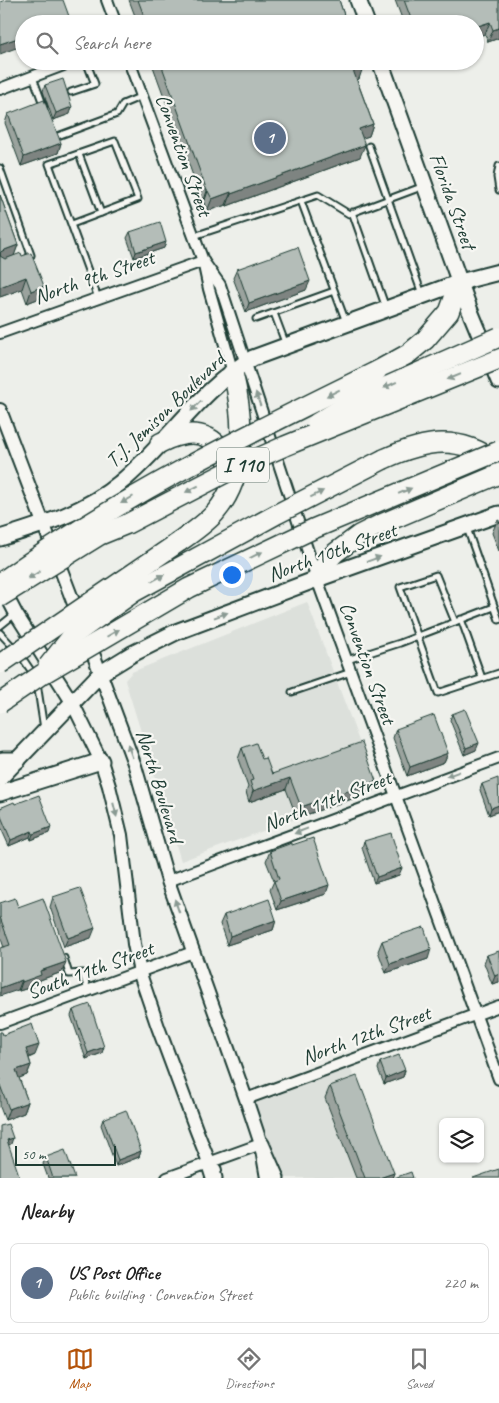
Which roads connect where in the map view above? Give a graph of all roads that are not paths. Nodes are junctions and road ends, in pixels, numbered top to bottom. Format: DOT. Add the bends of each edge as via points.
graph roads {
  1 [pos="107,0"];
  2 [pos="358,0"];
  3 [pos="113,15"];
  4 [pos="364,15"];
  5 [pos="51,70"];
  6 [pos="90,70"];
  7 [pos="132,70"];
  8 [pos="383,70"];
  9 [pos="33,77"];
  10 [pos="0,89"];
  11 [pos="71,92"];
  12 [pos="142,96"];
  13 [pos="46,112"];
  14 [pos="52,128"];
  15 [pos="369,146"];
  16 [pos="79,154"];
  17 [pos="499,166"];
  18 [pos="0,168"];
  19 [pos="425,186"];
  20 [pos="499,190"];
  21 [pos="387,199"];
  22 [pos="301,201"];
  23 [pos="352,212"];
  24 [pos="100,213"];
  25 [pos="72,224"];
  26 [pos="194,236"];
  27 [pos="24,258"];
  28 [pos="203,261"];
  29 [pos="499,272"];
  30 [pos="460,282"];
  31 [pos="334,291"];
  32 [pos="422,295"];
  33 [pos="98,298"];
  34 [pos="386,308"];
  35 [pos="274,313"];
  36 [pos="256,319"];
  37 [pos="346,323"];
  38 [pos="0,332"];
  39 [pos="499,337"];
  40 [pos="287,345"];
  41 [pos="499,359"];
  42 [pos="239,368"];
  43 [pos="499,381"];
  44 [pos="0,410"];
  45 [pos="160,443"];
  46 [pos="499,451"];
  47 [pos="258,458"];
  48 [pos="499,464"];
  49 [pos="499,474"];
  50 [pos="232,483"];
  51 [pos="499,514"];
  52 [pos="43,524"];
  53 [pos="466,526"];
  54 [pos="7,536"];
  55 [pos="317,579"];
  56 [pos="0,583"];
  57 [pos="0,597"];
  58 [pos="494,607"];
  59 [pos="16,614"];
  60 [pos="462,619"];
  61 [pos="499,620"];
  62 [pos="454,622"];
  63 [pos="0,626"];
  64 [pos="0,633"];
  65 [pos="417,636"];
  66 [pos="347,660"];
  67 [pos="0,664"];
  68 [pos="352,672"];
  69 [pos="101,673"];
  70 [pos="499,673"];
  71 [pos="40,675"];
  72 [pos="482,678"];
  73 [pos="292,692"];
  74 [pos="72,702"];
  75 [pos="0,703"];
  76 [pos="44,732"];
  77 [pos="499,758"];
  78 [pos="18,760"];
  79 [pos="101,761"];
  80 [pos="0,762"];
  81 [pos="0,778"];
  82 [pos="0,793"];
  83 [pos="396,794"];
  84 [pos="168,881"];
  85 [pos="193,952"];
  86 [pos="62,953"];
  87 [pos="140,972"];
  88 [pos="88,991"];
  89 [pos="499,1006"];
  90 [pos="476,1014"];
  91 [pos="0,1023"];
  92 [pos="499,1080"];
  93 [pos="246,1099"];
  94 [pos="261,1144"];
  95 [pos="209,1162"];
  96 [pos="167,1178"];
  97 [pos="214,1178"];
  98 [pos="220,1178"];
  99 [pos="267,1178"];
  100 [pos="276,1178"];
  1 -- 3 [label="street"];
  2 -- 4 [label="main road"];
  5 -- 9 [label="street"];
  6 -- 11 [label="lane" via="95,84"];
  7 -- 12 [label="street, Convention Street"];
  8 -- 19 [label="main road, Florida Street"];
  9 -- 10 [label="street"];
  9 -- 13 [label="lane"];
  12 -- 14 [label="lane" via="123,104 117,114 55,137"];
  12 -- 26 [label="street, Convention Street"];
  15 -- 21 [label="lane"];
  16 -- 24 [label="lane"];
  16 -- 24 [label="lane" via="114,141 138,199"];
  16 -- 25 [label="lane" via="50,164"];
  17 -- 20 [label="lane"];
  18 -- 27 [label="lane" via="31,254"];
  19 -- 21 [label="lane"];
  19 -- 30 [label="main road, Florida Street"];
  21 -- 23 [label="lane"];
  21 -- 32 [label="lane"];
  22 -- 23 [label="lane" via="318,195 349,214"];
  22 -- 26 [label="lane"];
  22 -- 31 [label="lane"];
  23 -- 34 [label="lane"];
  24 -- 25 [label="lane"];
  25 -- 33 [label="lane"];
  26 -- 28 [label="street, Convention Street"];
  28 -- 33 [label="street, North 9th Street"];
  28 -- 42 [label="street, Convention Street" via="209,289"];
  28 -- 42 [label="street, Convention Street" via="220,285"];
  29 -- 30 [label="main road"];
  30 -- 32 [label="main road, T.J. Jemison Boulevard"];
  30 -- 43 [label="main road, Florida Street"];
  30 -- 56 [label="highway, one-way, bridge" via="449,312 408,354 134,496"];
  31 -- 35 [label="lane"];
  31 -- 37 [label="lane"];
  32 -- 34 [label="main road, T.J. Jemison Boulevard"];
  33 -- 38 [label="street, North 9th Street"];
  34 -- 37 [label="main road, T.J. Jemison Boulevard"];
  35 -- 36 [label="lane"];
  35 -- 40 [label="lane"];
  37 -- 40 [label="main road, T.J. Jemison Boulevard"];
  39 -- 47 [label="highway, one-way, bridge" via="354,401"];
  40 -- 42 [label="main road, T.J. Jemison Boulevard"];
  41 -- 47 [label="highway, I 110, one-way, bridge"];
  42 -- 45 [label="main road, T.J. Jemison Boulevard, one-way"];
  42 -- 50 [label="highway" via="241,431"];
  55 -- 42 [label="street, Convention Street, one-way"];
  44 -- 52 [label="street, North Boulevard"];
  45 -- 50 [label="highway" via="184,433 214,441 225,454"];
  45 -- 52 [label="main road, T.J. Jemison Boulevard" via="107,494"];
  71 -- 46 [label="highway, one-way, bridge" via="189,588 237,564"];
  47 -- 57 [label="highway, I 110, one-way, bridge" via="100,535"];
  71 -- 48 [label="highway, one-way, bridge" via="72,636 134,592 384,459 419,445 440,442 475,450"];
  49 -- 55 [label="highway" via="378,525 353,539 335,552"];
  50 -- 67 [label="highway, bridge" via="216,512 203,524"];
  51 -- 53 [label="main road, North 10th Street"];
  52 -- 54 [label="main road, T.J. Jemison Boulevard"];
  52 -- 69 [label="street, North Boulevard"];
  55 -- 53 [label="main road, North 10th Street, one-way"];
  53 -- 58 [label="lane"];
  55 -- 66 [label="street, Convention Street"];
  69 -- 55 [label="main road, North 10th Street, one-way" via="176,632"];
  56 -- 59 [label="street"];
  58 -- 60 [label="lane"];
  58 -- 61 [label="lane"];
  59 -- 63 [label="lane"];
  59 -- 74 [label="street"];
  60 -- 62 [label="lane"];
  60 -- 72 [label="lane"];
  62 -- 65 [label="lane"];
  62 -- 65 [label="lane" via="436,575 400,587"];
  64 -- 76 [label="lane" via="27,663 34,676"];
  65 -- 66 [label="lane"];
  65 -- 72 [label="lane" via="438,693"];
  66 -- 68 [label="street, Convention Street"];
  68 -- 73 [label="lane"];
  68 -- 83 [label="street, Convention Street"];
  69 -- 74 [label="main road, North 10th Street"];
  84 -- 69 [label="street, North Boulevard, one-way" via="135,766"];
  70 -- 72 [label="lane"];
  71 -- 75 [label="highway, bridge"];
  74 -- 76 [label="main road, North 10th Street"];
  74 -- 79 [label="street"];
  76 -- 78 [label="main road, North 10th Street"];
  77 -- 83 [label="street, North 11th Street, one-way"];
  78 -- 80 [label="main road"];
  78 -- 81 [label="main road, North 10th Street"];
  79 -- 82 [label="main road"];
  79 -- 87 [label="street, one-way" via="121,835"];
  83 -- 84 [label="street, North 11th Street, one-way"];
  83 -- 90 [label="street, Convention Street"];
  85 -- 84 [label="street, North Boulevard, one-way"];
  85 -- 87 [label="street, South 11th Street"];
  85 -- 93 [label="street, North Boulevard"];
  86 -- 88 [label="lane" via="69,974 83,973"];
  87 -- 88 [label="street, South 11th Street"];
  87 -- 95 [label="street" via="165,1049"];
  88 -- 91 [label="street, South 11th Street"];
  89 -- 90 [label="street, North 12th Street"];
  90 -- 92 [label="street, Convention Street"];
  90 -- 93 [label="street, North 12th Street"];
  93 -- 94 [label="street, North Boulevard"];
  94 -- 95 [label="street"];
  94 -- 99 [label="street, North Boulevard"];
  94 -- 100 [label="main road"];
  95 -- 96 [label="street"];
  95 -- 97 [label="main road"];
  95 -- 98 [label="street"];
}
